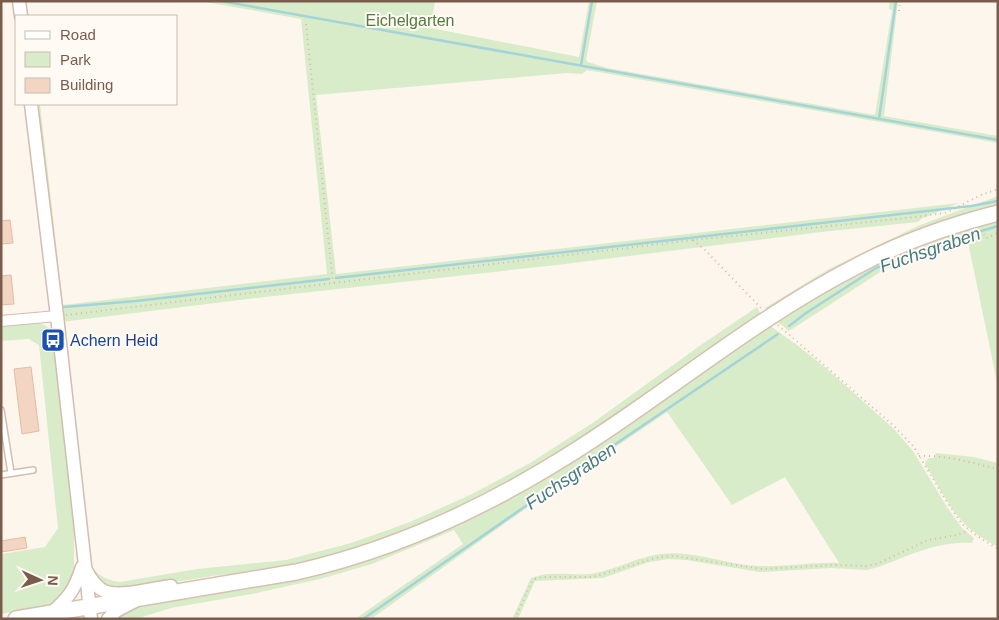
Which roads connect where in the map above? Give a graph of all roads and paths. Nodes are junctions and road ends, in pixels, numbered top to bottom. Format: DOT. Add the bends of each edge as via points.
graph roads {
  1 [pos="19,1"];
  2 [pos="900,1"];
  3 [pos="899,11"];
  4 [pos="20,15"];
  5 [pos="306,24"];
  6 [pos="31,105"];
  7 [pos="998,189"];
  8 [pos="998,213"];
  9 [pos="980,228"];
  10 [pos="998,233"];
  11 [pos="693,240"];
  12 [pos="333,283"];
  13 [pos="57,316"];
  14 [pos="770,317"];
  15 [pos="1,322"];
  16 [pos="1,410"];
  17 [pos="919,456"];
  18 [pos="998,468"];
  19 [pos="33,470"];
  20 [pos="11,473"];
  21 [pos="1,475"];
  22 [pos="969,530"];
  23 [pos="998,549"];
  24 [pos="85,564"];
  25 [pos="242,582"];
  26 [pos="136,600"];
  27 [pos="52,613"];
  28 [pos="90,613"];
  29 [pos="16,619"];
  30 [pos="108,619"];
  31 [pos="515,619"];
  1 -- 4 [label="street"];
  2 -- 3 [label="path"];
  5 -- 12 [label="path"];
  6 -- 13 [label="street"];
  7 -- 11 [label="path" via="945,213"];
  8 -- 14 [label="main road" via="927,234 876,256"];
  9 -- 10 [label="path" via="986,238"];
  11 -- 12 [label="path"];
  11 -- 14 [label="path"];
  12 -- 13 [label="path"];
  13 -- 15 [label="street"];
  13 -- 24 [label="street"];
  14 -- 17 [label="path" via="894,426"];
  14 -- 25 [label="main road" via="583,446 473,509 398,542 326,566"];
  16 -- 20 [label="lane"];
  17 -- 18 [label="path" via="933,455"];
  17 -- 22 [label="path" via="945,499"];
  19 -- 20 [label="lane"];
  20 -- 21 [label="lane"];
  22 -- 23 [label="path"];
  22 -- 31 [label="path" via="928,540 868,566 762,569 674,556 659,557 593,576 543,577 531,583"];
  24 -- 25 [label="street" via="90,579 114,593 216,580"];
  24 -- 27 [label="street" via="70,595"];
  24 -- 28 [label="street"];
  25 -- 26 [label="main road"];
  26 -- 28 [label="main road"];
  26 -- 30 [label="street"];
  27 -- 28 [label="main road"];
  27 -- 29 [label="main road"];
}
